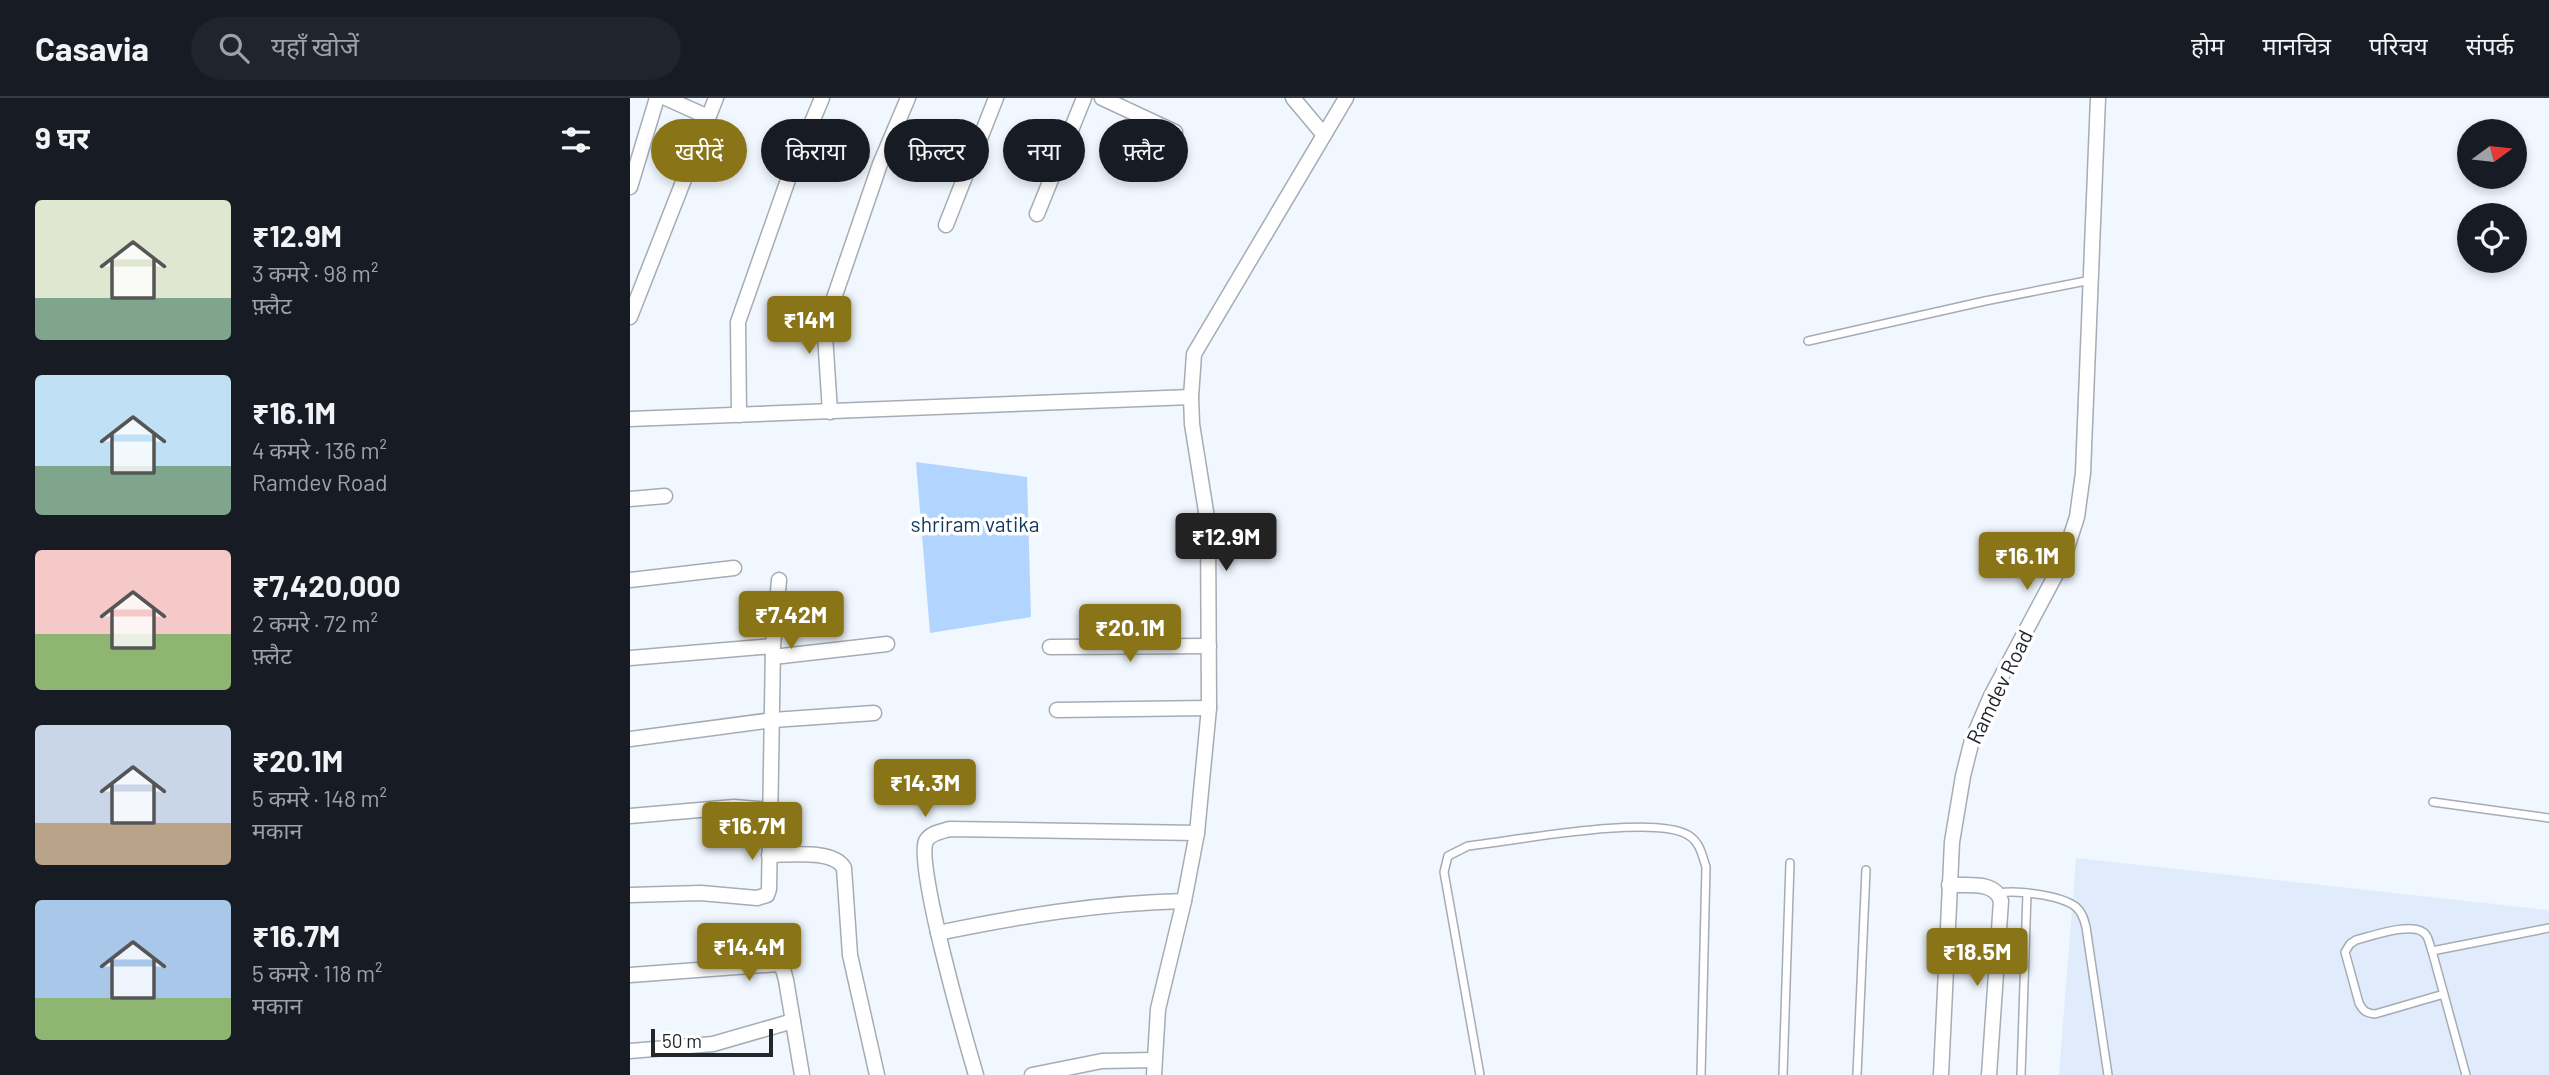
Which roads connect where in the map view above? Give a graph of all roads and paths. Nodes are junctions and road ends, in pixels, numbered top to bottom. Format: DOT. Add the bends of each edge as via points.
graph roads {
  1 [pos="657,98"];
  2 [pos="666,98"];
  3 [pos="716,98"];
  4 [pos="822,98"];
  5 [pos="908,98"];
  6 [pos="996,98"];
  7 [pos="1084,98"];
  8 [pos="1102,98"];
  9 [pos="1293,98"];
  10 [pos="1346,98"];
  11 [pos="2098,98"];
  12 [pos="708,117"];
  13 [pos="1147,119"];
  14 [pos="1324,135"];
  15 [pos="630,187"];
  16 [pos="1037,214"];
  17 [pos="946,225"];
  18 [pos="2091,280"];
  19 [pos="630,317"];
  20 [pos="1808,341"];
  21 [pos="1191,397"];
  22 [pos="830,412"];
  23 [pos="739,415"];
  24 [pos="630,419"];
  25 [pos="665,496"];
  26 [pos="630,499"];
  27 [pos="734,568"];
  28 [pos="630,580"];
  29 [pos="779,580"];
  30 [pos="887,644"];
  31 [pos="1209,646"];
  32 [pos="1050,647"];
  33 [pos="773,651"];
  34 [pos="630,658"];
  35 [pos="1209,708"];
  36 [pos="1057,710"];
  37 [pos="874,713"];
  38 [pos="773,720"];
  39 [pos="630,739"];
  40 [pos="2432,802"];
  41 [pos="769,810"];
  42 [pos="630,816"];
  43 [pos="2549,818"];
  44 [pos="1197,833"];
  45 [pos="769,855"];
  46 [pos="1790,863"];
  47 [pos="1866,870"];
  48 [pos="1949,885"];
  49 [pos="1994,890"];
  50 [pos="2027,893"];
  51 [pos="630,895"];
  52 [pos="1184,901"];
  53 [pos="2549,928"];
  54 [pos="938,933"];
  55 [pos="2432,951"];
  56 [pos="630,975"];
  57 [pos="2444,994"];
  58 [pos="793,1021"];
  59 [pos="630,1051"];
  60 [pos="1154,1068"];
  61 [pos="802,1075"];
  62 [pos="877,1075"];
  63 [pos="976,1075"];
  64 [pos="1032,1075"];
  65 [pos="1480,1075"];
  66 [pos="1701,1075"];
  67 [pos="1783,1075"];
  68 [pos="1857,1075"];
  69 [pos="1941,1075"];
  70 [pos="1989,1075"];
  71 [pos="2021,1075"];
  72 [pos="2108,1075"];
  73 [pos="2466,1075"];
  1 -- 15 [label="street"];
  2 -- 12 [label="street"];
  3 -- 12 [label="street"];
  4 -- 23 [label="street" via="738,322"];
  5 -- 22 [label="street" via="832,304 825,335"];
  6 -- 17 [label="street"];
  7 -- 16 [label="street"];
  8 -- 13 [label="street"];
  9 -- 14 [label="street"];
  10 -- 14 [label="street"];
  11 -- 18 [label="street, Ramdev Road"];
  12 -- 19 [label="street"];
  14 -- 21 [label="street" via="1194,354"];
  18 -- 20 [label="lane"];
  18 -- 48 [label="street, Ramdev Road" via="2077,517 2062,563 1972,740 1962,776"];
  21 -- 22 [label="street"];
  21 -- 31 [label="street" via="1208,524"];
  22 -- 23 [label="street"];
  23 -- 24 [label="street"];
  25 -- 26 [label="street"];
  27 -- 28 [label="street"];
  29 -- 33 [label="street"];
  30 -- 33 [label="street"];
  31 -- 32 [label="street"];
  31 -- 35 [label="street"];
  33 -- 34 [label="street"];
  33 -- 38 [label="street"];
  35 -- 36 [label="street"];
  35 -- 44 [label="street"];
  37 -- 38 [label="street"];
  38 -- 39 [label="street"];
  38 -- 41 [label="street"];
  40 -- 43 [label="lane"];
  41 -- 42 [label="street" via="734,807"];
  41 -- 45 [label="street"];
  44 -- 52 [label="street"];
  44 -- 54 [label="street" via="949,829 936,833 924,844"];
  45 -- 51 [label="street" via="769,889 762,897"];
  45 -- 62 [label="street" via="831,856 844,868 850,955"];
  46 -- 67 [label="lane"];
  47 -- 68 [label="lane"];
  48 -- 49 [label="street"];
  48 -- 69 [label="street, Ramdev Road"];
  49 -- 50 [label="lane"];
  49 -- 70 [label="street" via="2001,901"];
  50 -- 71 [label="lane"];
  50 -- 72 [label="lane" via="2066,901 2082,915"];
  52 -- 54 [label="street" via="1068,909"];
  52 -- 60 [label="street" via="1158,1009"];
  53 -- 55 [label="lane"];
  54 -- 63 [label="street"];
  55 -- 57 [label="lane"];
  55 -- 57 [label="lane" via="2426,934 2408,928 2357,940 2346,952 2359,1003 2368,1013"];
  56 -- 58 [label="street" via="778,964 786,980"];
  57 -- 73 [label="lane"];
  58 -- 59 [label="street" via="713,1044"];
  58 -- 61 [label="street"];
  60 -- 64 [label="street" via="1083,1063"];
  65 -- 66 [label="lane" via="1444,872 1448,856 1468,846 1610,828 1657,827 1688,835 1697,843 1706,867"];
}
